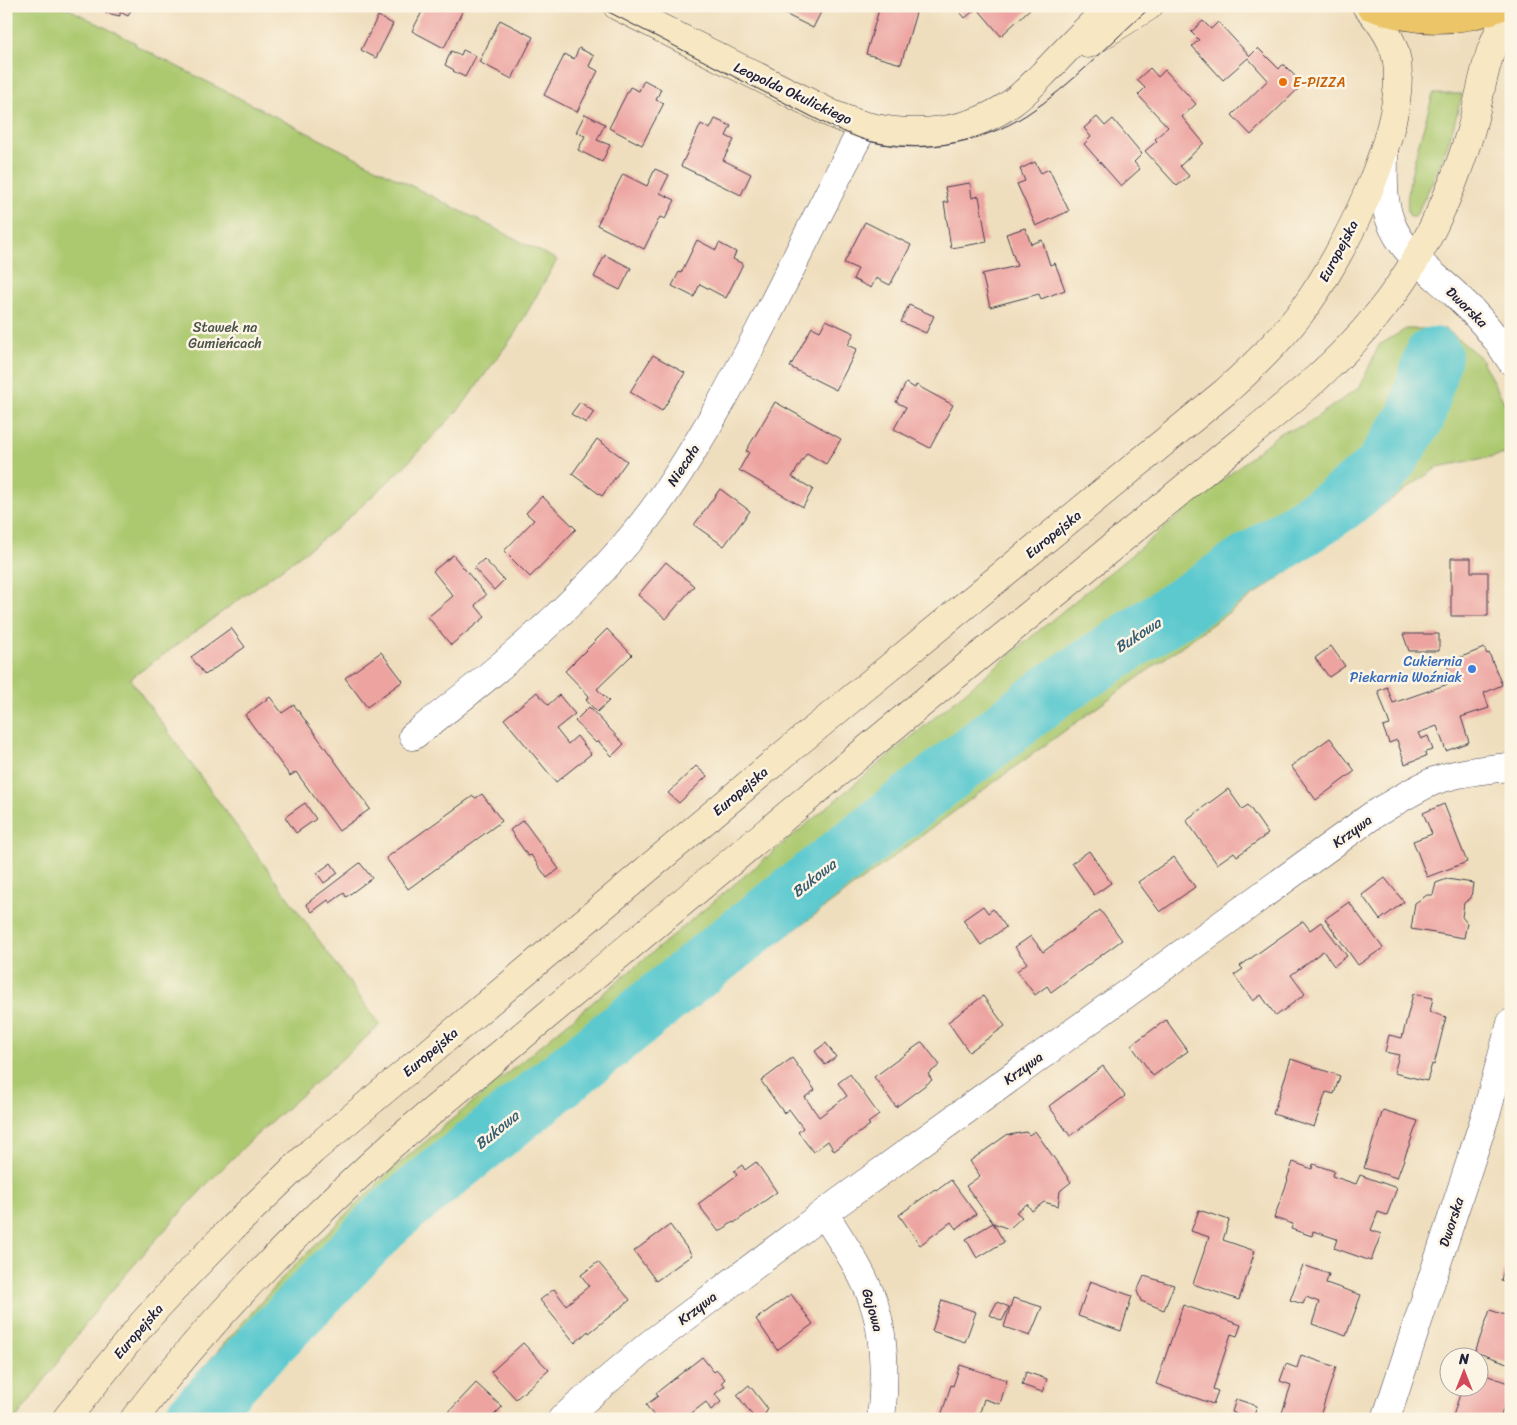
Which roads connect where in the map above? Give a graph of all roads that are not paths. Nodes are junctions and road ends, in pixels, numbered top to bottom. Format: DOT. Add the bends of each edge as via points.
graph roads {
  1 [pos="617,6"];
  2 [pos="1111,6"];
  3 [pos="1150,6"];
  4 [pos="1368,6"];
  5 [pos="1502,6"];
  6 [pos="1511,10"];
  7 [pos="1050,67"];
  8 [pos="864,126"];
  9 [pos="1384,148"];
  10 [pos="1415,259"];
  11 [pos="1511,361"];
  12 [pos="413,736"];
  13 [pos="1511,767"];
  14 [pos="1511,1023"];
  15 [pos="824,1213"];
  16 [pos="66,1419"];
  17 [pos="134,1419"];
  18 [pos="562,1419"];
  19 [pos="881,1419"];
  20 [pos="1386,1419"];
  1 -- 8 [label="main road, Leopolda Okulickiego" via="802,100"];
  2 -- 7 [label="main road, Leopolda Okulickiego"];
  3 -- 7 [label="main road, Leopolda Okulickiego"];
  4 -- 5 [label="main road" via="1394,15 1425,20 1467,17"];
  4 -- 9 [label="main road, Europejska" via="1381,24 1396,61 1396,94"];
  6 -- 10 [label="main road" via="1493,40 1486,60 1476,110 1452,185"];
  7 -- 8 [label="main road, Leopolda Okulickiego" via="1012,103 967,125 920,133"];
  8 -- 12 [label="street, Niecała" via="725,395 672,482 631,538 590,584 516,654"];
  9 -- 10 [label="street, Europejska" via="1387,209 1395,231"];
  9 -- 16 [label="main road, Europejska" via="1355,221 1321,284 1286,332 1256,364 795,745 312,1151 181,1281"];
  10 -- 11 [label="street, Dworska" via="1484,324"];
  10 -- 17 [label="main road" via="1380,312 1332,365 367,1167 260,1272 162,1382"];
  13 -- 15 [label="street, Krzywa" via="1443,778 1396,800"];
  14 -- 20 [label="street, Dworska" via="1487,1111"];
  15 -- 18 [label="street, Krzywa" via="650,1344"];
  15 -- 19 [label="street, Gajowa" via="864,1281 879,1323 884,1375"];
}
